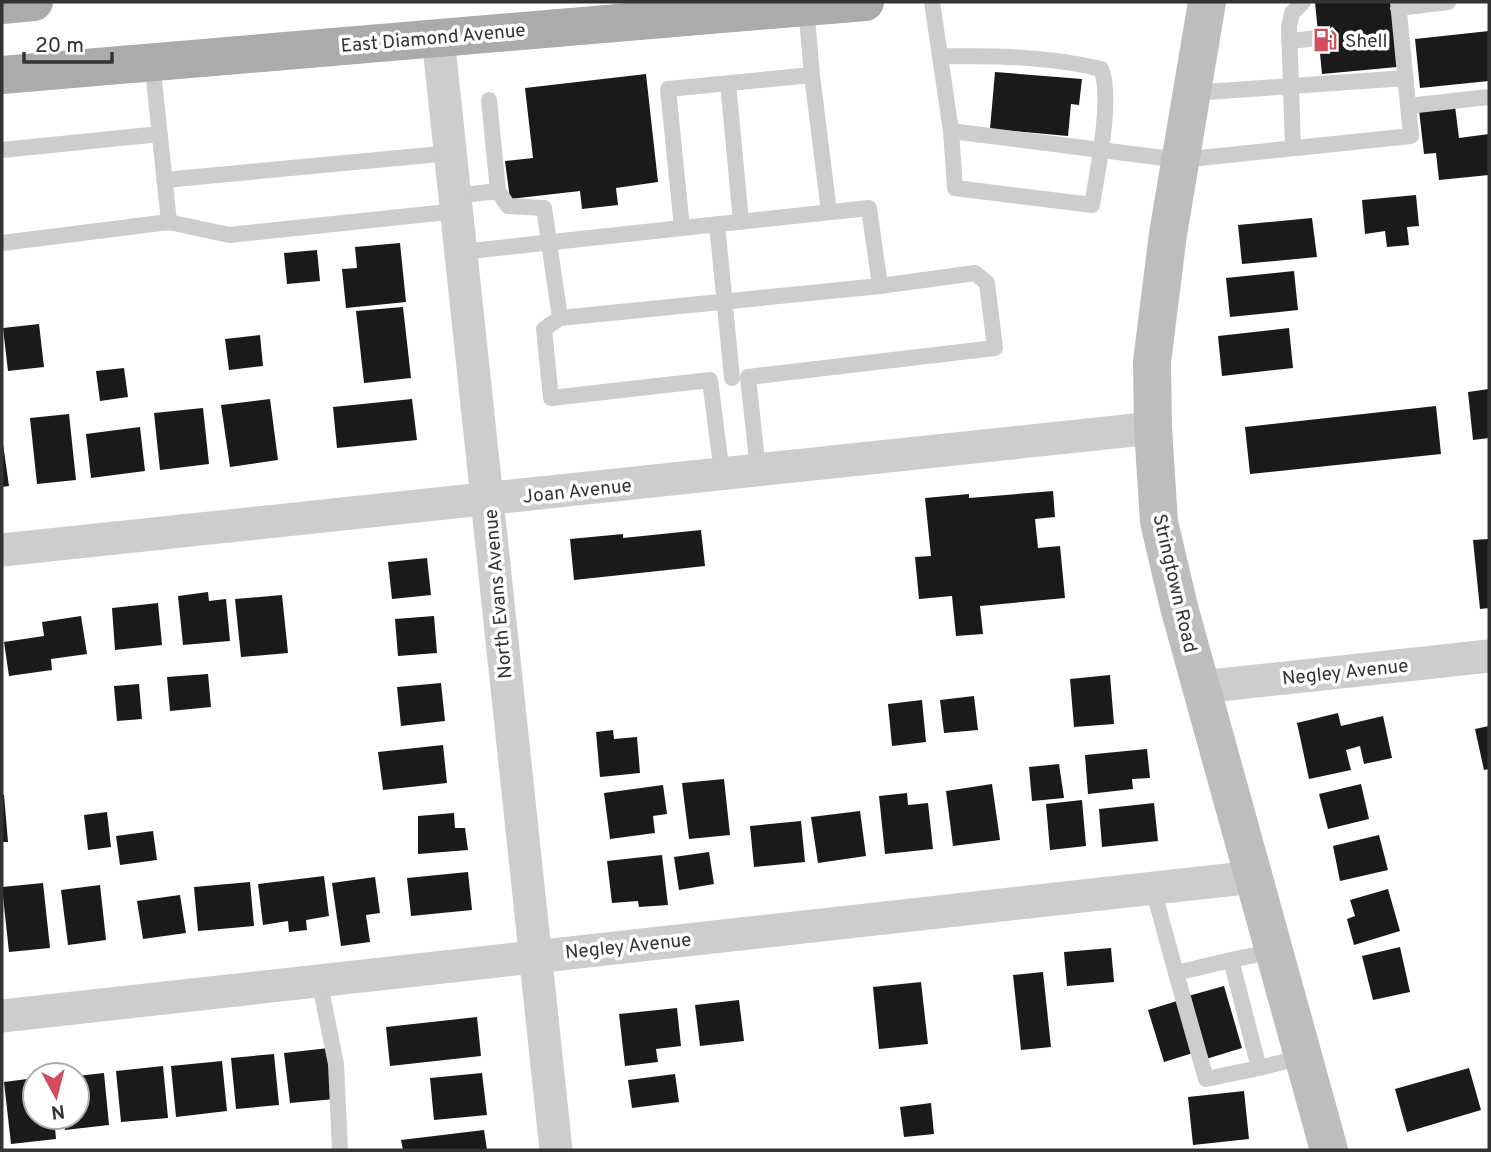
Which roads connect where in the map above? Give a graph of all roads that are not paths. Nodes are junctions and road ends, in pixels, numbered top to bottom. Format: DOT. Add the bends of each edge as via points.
graph roads {
  1 [pos="34,2"];
  2 [pos="865,2"];
  3 [pos="932,2"];
  4 [pos="1206,2"];
  5 [pos="1303,2"];
  6 [pos="1448,2"];
  7 [pos="2,5"];
  8 [pos="1398,5"];
  9 [pos="806,6"];
  10 [pos="438,37"];
  11 [pos="1319,38"];
  12 [pos="1289,41"];
  13 [pos="940,56"];
  14 [pos="152,61"];
  15 [pos="2,75"];
  16 [pos="812,75"];
  17 [pos="1406,78"];
  18 [pos="728,83"];
  19 [pos="1290,86"];
  20 [pos="1191,93"];
  21 [pos="1489,97"];
  22 [pos="489,100"];
  23 [pos="1408,106"];
  24 [pos="951,131"];
  25 [pos="160,134"];
  26 [pos="1293,148"];
  27 [pos="2,150"];
  28 [pos="1101,150"];
  29 [pos="451,153"];
  30 [pos="1180,160"];
  31 [pos="164,180"];
  32 [pos="498,191"];
  33 [pos="456,203"];
  34 [pos="829,212"];
  35 [pos="169,222"];
  36 [pos="741,222"];
  37 [pos="717,224"];
  38 [pos="682,228"];
  39 [pos="550,242"];
  40 [pos="2,243"];
  41 [pos="461,252"];
  42 [pos="880,286"];
  43 [pos="723,301"];
  44 [pos="560,318"];
  45 [pos="740,378"];
  46 [pos="710,380"];
  47 [pos="1153,428"];
  48 [pos="758,470"];
  49 [pos="722,474"];
  50 [pos="488,499"];
  51 [pos="2,550"];
  52 [pos="1489,656"];
  53 [pos="1201,687"];
  54 [pos="1254,877"];
  55 [pos="1153,889"];
  56 [pos="1275,951"];
  57 [pos="534,956"];
  58 [pos="1231,960"];
  59 [pos="1176,974"];
  60 [pos="319,979"];
  61 [pos="2,1016"];
  62 [pos="1303,1057"];
  63 [pos="1259,1068"];
  64 [pos="340,1150"];
  65 [pos="556,1150"];
  66 [pos="1329,1150"];
  1 -- 7 [label="main road"];
  2 -- 9 [label="main road, East Diamond Avenue"];
  3 -- 13 [label="lane"];
  4 -- 20 [label="main road, Stringtown Road"];
  5 -- 12 [label="lane" via="1292,13"];
  6 -- 8 [label="lane"];
  8 -- 17 [label="lane"];
  9 -- 10 [label="main road, East Diamond Avenue"];
  9 -- 16 [label="lane"];
  10 -- 14 [label="main road, East Diamond Avenue"];
  10 -- 29 [label="street, North Evans Avenue"];
  11 -- 12 [label="lane"];
  12 -- 19 [label="lane"];
  13 -- 24 [label="lane"];
  13 -- 28 [label="lane" via="990,56 1101,69 1106,81"];
  14 -- 15 [label="main road, East Diamond Avenue"];
  14 -- 25 [label="lane"];
  16 -- 18 [label="lane"];
  16 -- 34 [label="lane"];
  17 -- 19 [label="lane"];
  17 -- 23 [label="lane"];
  18 -- 36 [label="lane"];
  18 -- 38 [label="lane" via="668,89"];
  19 -- 20 [label="lane"];
  19 -- 26 [label="lane"];
  20 -- 30 [label="main road, Stringtown Road"];
  21 -- 23 [label="lane"];
  22 -- 32 [label="lane"];
  23 -- 26 [label="lane" via="1411,136"];
  24 -- 28 [label="lane"];
  24 -- 28 [label="lane" via="956,188 1092,205"];
  25 -- 27 [label="lane"];
  25 -- 31 [label="lane"];
  26 -- 30 [label="lane"];
  28 -- 30 [label="lane"];
  29 -- 31 [label="lane"];
  29 -- 33 [label="street, North Evans Avenue"];
  30 -- 47 [label="main road, Stringtown Road" via="1152,362"];
  31 -- 35 [label="lane"];
  32 -- 33 [label="lane"];
  32 -- 39 [label="lane" via="508,206 544,208"];
  33 -- 35 [label="lane" via="229,234"];
  33 -- 41 [label="street, North Evans Avenue"];
  34 -- 36 [label="lane"];
  34 -- 42 [label="lane" via="870,208"];
  35 -- 40 [label="lane"];
  36 -- 37 [label="lane"];
  37 -- 38 [label="lane"];
  37 -- 43 [label="lane"];
  38 -- 39 [label="lane"];
  39 -- 41 [label="lane"];
  39 -- 44 [label="lane"];
  41 -- 50 [label="street, North Evans Avenue"];
  42 -- 43 [label="lane"];
  42 -- 45 [label="lane" via="981,276 987,283 995,348"];
  43 -- 44 [label="lane"];
  43 -- 45 [label="lane"];
  44 -- 46 [label="lane" via="544,329 551,398"];
  45 -- 46 [label="lane"];
  45 -- 48 [label="lane"];
  46 -- 49 [label="lane"];
  47 -- 48 [label="street, Joan Avenue"];
  47 -- 53 [label="main road, Stringtown Road" via="1159,522"];
  48 -- 49 [label="street, Joan Avenue"];
  49 -- 50 [label="street, Joan Avenue"];
  50 -- 51 [label="street, Joan Avenue"];
  50 -- 57 [label="street, North Evans Avenue"];
  52 -- 53 [label="street, Negley Avenue"];
  53 -- 54 [label="main road, Stringtown Road"];
  54 -- 55 [label="street, Negley Avenue"];
  54 -- 56 [label="main road, Stringtown Road"];
  55 -- 57 [label="street, Negley Avenue"];
  55 -- 59 [label="lane"];
  56 -- 58 [label="lane"];
  56 -- 62 [label="main road, Stringtown Road"];
  57 -- 60 [label="street, Negley Avenue"];
  57 -- 65 [label="street, North Evans Avenue"];
  58 -- 59 [label="lane"];
  58 -- 63 [label="lane"];
  59 -- 63 [label="lane" via="1206,1079"];
  60 -- 61 [label="street, Negley Avenue"];
  60 -- 64 [label="lane" via="336,1064"];
  62 -- 63 [label="lane"];
  62 -- 66 [label="main road, Stringtown Road"];
}
